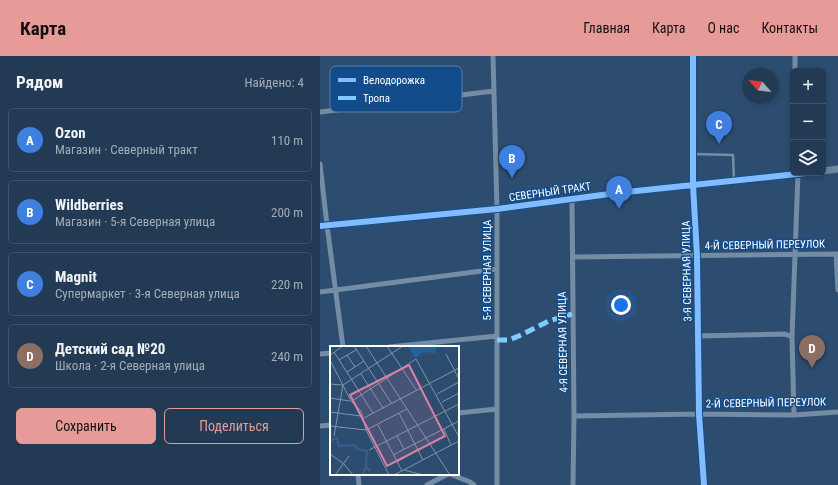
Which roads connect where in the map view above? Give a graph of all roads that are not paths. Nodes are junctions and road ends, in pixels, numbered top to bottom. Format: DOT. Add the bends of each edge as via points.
graph roads {
  1 [pos="493,56"];
  2 [pos="693,56"];
  3 [pos="794,56"];
  4 [pos="795,68"];
  5 [pos="494,91"];
  6 [pos="462,95"];
  7 [pos="330,111"];
  8 [pos="320,112"];
  9 [pos="693,154"];
  10 [pos="320,164"];
  11 [pos="838,169"];
  12 [pos="826,171"];
  13 [pos="790,175"];
  14 [pos="798,176"];
  15 [pos="734,181"];
  16 [pos="694,186"];
  17 [pos="572,199"];
  18 [pos="497,210"];
  19 [pos="323,225"];
  20 [pos="837,254"];
  21 [pos="796,255"];
  22 [pos="697,256"];
  23 [pos="573,257"];
  24 [pos="497,269"];
  25 [pos="336,290"];
  26 [pos="838,290"];
  27 [pos="320,292"];
  28 [pos="497,336"];
  29 [pos="698,336"];
  30 [pos="792,337"];
  31 [pos="344,346"];
  32 [pos="399,346"];
  33 [pos="330,353"];
  34 [pos="320,354"];
  35 [pos="497,409"];
  36 [pos="838,412"];
  37 [pos="459,413"];
  38 [pos="699,414"];
  39 [pos="794,415"];
  40 [pos="574,416"];
  41 [pos="330,425"];
  42 [pos="320,426"];
  43 [pos="358,475"];
  44 [pos="447,475"];
  45 [pos="452,475"];
  46 [pos="359,485"];
  47 [pos="427,485"];
  48 [pos="474,485"];
  49 [pos="497,485"];
  50 [pos="573,485"];
  51 [pos="704,485"];
  1 -- 5 [label="street, 5-Я СЕВЕРНАЯ УЛИЦА"];
  2 -- 9 [label="street, 3-Я СЕВЕРНАЯ УЛИЦА"];
  3 -- 4 [label="street"];
  5 -- 6 [label="street"];
  5 -- 18 [label="street, 5-Я СЕВЕРНАЯ УЛИЦА"];
  7 -- 8 [label="street"];
  9 -- 15 [label="lane" via="733,155"];
  9 -- 16 [label="street, 3-Я СЕВЕРНАЯ УЛИЦА"];
  10 -- 19 [label="street"];
  11 -- 12 [label="street"];
  13 -- 15 [label="street, СЕВЕРНЫЙ ТРАКТ"];
  14 -- 21 [label="street"];
  15 -- 16 [label="street, СЕВЕРНЫЙ ТРАКТ"];
  16 -- 17 [label="street, СЕВЕРНЫЙ ТРАКТ"];
  16 -- 22 [label="street, 3-Я СЕВЕРНАЯ УЛИЦА"];
  17 -- 18 [label="street, СЕВЕРНЫЙ ТРАКТ"];
  17 -- 23 [label="street, 4-Я СЕВЕРНАЯ УЛИЦА"];
  18 -- 19 [label="street, СЕВЕРНЫЙ ТРАКТ"];
  18 -- 24 [label="street, 5-Я СЕВЕРНАЯ УЛИЦА"];
  19 -- 25 [label="street"];
  20 -- 21 [label="street, 4-Й СЕВЕРНЫЙ ПЕРЕУЛОК"];
  20 -- 26 [label="street"];
  21 -- 22 [label="street, 4-Й СЕВЕРНЫЙ ПЕРЕУЛОК"];
  21 -- 30 [label="street"];
  22 -- 23 [label="street, 4-Й СЕВЕРНЫЙ ПЕРЕУЛОК"];
  22 -- 29 [label="street, 3-Я СЕВЕРНАЯ УЛИЦА"];
  23 -- 40 [label="street, 4-Я СЕВЕРНАЯ УЛИЦА"];
  24 -- 25 [label="street"];
  24 -- 28 [label="street, 5-Я СЕВЕРНАЯ УЛИЦА"];
  25 -- 27 [label="street"];
  25 -- 31 [label="street"];
  28 -- 32 [label="street"];
  28 -- 35 [label="street, 5-Я СЕВЕРНАЯ УЛИЦА"];
  29 -- 30 [label="street" via="785,334"];
  29 -- 38 [label="street, 3-Я СЕВЕРНАЯ УЛИЦА"];
  30 -- 39 [label="street"];
  33 -- 34 [label="street"];
  35 -- 37 [label="street"];
  35 -- 49 [label="street, 5-Я СЕВЕРНАЯ УЛИЦА"];
  36 -- 39 [label="street, 2-Й СЕВЕРНЫЙ ПЕРЕУЛОК"];
  38 -- 39 [label="street, 2-Й СЕВЕРНЫЙ ПЕРЕУЛОК"];
  38 -- 40 [label="street, 2-Й СЕВЕРНЫЙ ПЕРЕУЛОК"];
  38 -- 51 [label="street, 3-Я СЕВЕРНАЯ УЛИЦА"];
  40 -- 50 [label="street, 4-Я СЕВЕРНАЯ УЛИЦА"];
  41 -- 42 [label="street"];
  43 -- 46 [label="street"];
  44 -- 47 [label="street"];
  45 -- 48 [label="street"];
}
